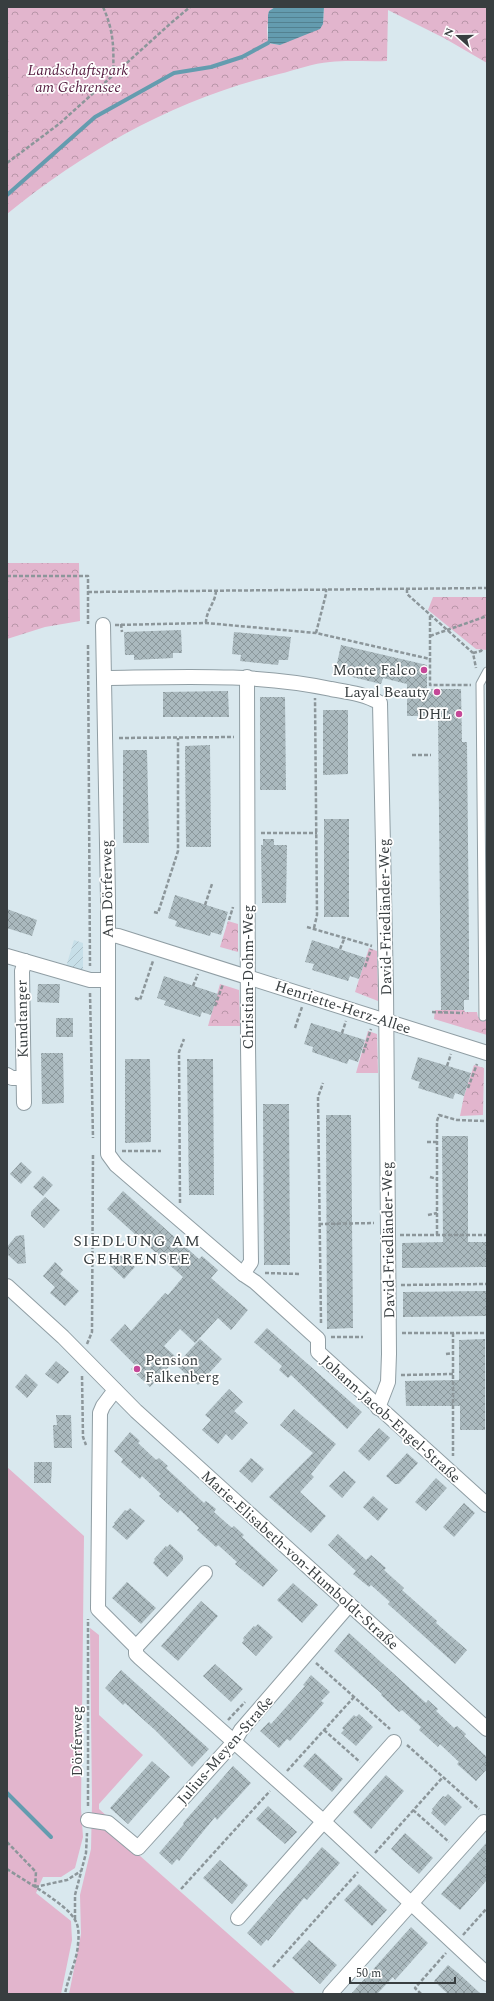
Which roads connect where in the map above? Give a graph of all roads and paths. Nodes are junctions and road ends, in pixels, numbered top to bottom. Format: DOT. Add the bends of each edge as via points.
graph roads {
  1 [pos="103,7"];
  2 [pos="190,7"];
  3 [pos="113,75"];
  4 [pos="7,163"];
  5 [pos="7,576"];
  6 [pos="487,588"];
  7 [pos="326,589"];
  8 [pos="407,589"];
  9 [pos="216,590"];
  10 [pos="430,616"];
  11 [pos="487,616"];
  12 [pos="206,623"];
  13 [pos="122,624"];
  14 [pos="108,625"];
  15 [pos="446,630"];
  16 [pos="122,632"];
  17 [pos="316,633"];
  18 [pos="430,636"];
  19 [pos="483,648"];
  20 [pos="473,653"];
  21 [pos="430,659"];
  22 [pos="487,671"];
  23 [pos="247,677"];
  24 [pos="104,678"];
  25 [pos="480,684"];
  26 [pos="430,685"];
  27 [pos="316,686"];
  28 [pos="430,689"];
  29 [pos="472,692"];
  30 [pos="247,737"];
  31 [pos="104,738"];
  32 [pos="178,738"];
  33 [pos="430,754"];
  34 [pos="412,755"];
  35 [pos="247,833"];
  36 [pos="317,833"];
  37 [pos="212,884"];
  38 [pos="204,904"];
  39 [pos="154,912"];
  40 [pos="307,927"];
  41 [pos="314,928"];
  42 [pos="485,933"];
  43 [pos="108,935"];
  44 [pos="345,937"];
  45 [pos="372,946"];
  46 [pos="340,949"];
  47 [pos="386,950"];
  48 [pos="7,956"];
  49 [pos="154,959"];
  50 [pos="25,961"];
  51 [pos="365,967"];
  52 [pos="198,974"];
  53 [pos="247,977"];
  54 [pos="142,978"];
  55 [pos="147,979"];
  56 [pos="107,980"];
  57 [pos="224,982"];
  58 [pos="193,986"];
  59 [pos="135,998"];
  60 [pos="216,1006"];
  61 [pos="302,1006"];
  62 [pos="432,1012"];
  63 [pos="463,1013"];
  64 [pos="483,1017"];
  65 [pos="346,1020"];
  66 [pos="386,1021"];
  67 [pos="295,1028"];
  68 [pos="372,1029"];
  69 [pos="342,1033"];
  70 [pos="184,1039"];
  71 [pos="363,1053"];
  72 [pos="452,1054"];
  73 [pos="482,1057"];
  74 [pos="447,1066"];
  75 [pos="7,1075"];
  76 [pos="23,1078"];
  77 [pos="323,1083"];
  78 [pos="468,1088"];
  79 [pos="24,1103"];
  80 [pos="484,1120"];
  81 [pos="427,1142"];
  82 [pos="437,1142"];
  83 [pos="161,1151"];
  84 [pos="108,1152"];
  85 [pos="430,1177"];
  86 [pos="437,1179"];
  87 [pos="437,1213"];
  88 [pos="428,1214"];
  89 [pos="173,1215"];
  90 [pos="319,1224"];
  91 [pos="388,1229"];
  92 [pos="487,1234"];
  93 [pos="437,1235"];
  94 [pos="245,1271"];
  95 [pos="300,1274"];
  96 [pos="487,1284"];
  97 [pos="389,1285"];
  98 [pos="7,1286"];
  99 [pos="453,1333"];
  100 [pos="487,1333"];
  101 [pos="389,1334"];
  102 [pos="363,1337"];
  103 [pos="320,1338"];
  104 [pos="453,1353"];
  105 [pos="446,1354"];
  106 [pos="453,1374"];
  107 [pos="388,1375"];
  108 [pos="115,1390"];
  109 [pos="378,1408"];
  110 [pos="444,1466"];
  111 [pos="487,1505"];
  112 [pos="205,1572"];
  113 [pos="349,1605"];
  114 [pos="93,1613"];
  115 [pos="136,1647"];
  116 [pos="354,1697"];
  117 [pos="487,1729"];
  118 [pos="324,1730"];
  119 [pos="234,1742"];
  120 [pos="394,1742"];
  121 [pos="369,1771"];
  122 [pos="283,1777"];
  123 [pos="443,1777"];
  124 [pos="413,1810"];
  125 [pos="88,1820"];
  126 [pos="324,1822"];
  127 [pos="484,1822"];
  128 [pos="7,1842"];
  129 [pos="459,1850"];
  130 [pos="367,1862"];
  131 [pos="7,1869"];
  132 [pos="81,1871"];
  133 [pos="35,1887"];
  134 [pos="181,1889"];
  135 [pos="411,1904"];
  136 [pos="487,1908"];
  137 [pos="238,1918"];
  138 [pos="75,1919"];
  139 [pos="455,1944"];
  140 [pos="273,1967"];
  141 [pos="487,1974"];
  142 [pos="66,1994"];
  143 [pos="330,1994"];
  144 [pos="421,1994"];
  1 -- 3 [label="path" via="110,22 114,47"];
  2 -- 3 [label="path"];
  3 -- 4 [label="path" via="59,124"];
  5 -- 9 [label="path" via="88,576 88,592"];
  6 -- 8 [label="path"];
  7 -- 8 [label="path"];
  7 -- 9 [label="path"];
  7 -- 17 [label="path"];
  8 -- 10 [label="path" via="407,594"];
  9 -- 12 [label="path" via="216,596 206,614"];
  10 -- 15 [label="path"];
  10 -- 18 [label="path"];
  11 -- 15 [label="path"];
  12 -- 13 [label="path"];
  12 -- 17 [label="path"];
  13 -- 14 [label="path"];
  13 -- 16 [label="path"];
  14 -- 24 [label="street, Am Dörferweg"];
  15 -- 18 [label="path"];
  15 -- 20 [label="path"];
  17 -- 21 [label="path"];
  18 -- 21 [label="path"];
  19 -- 20 [label="path" via="481,652"];
  20 -- 25 [label="path"];
  21 -- 26 [label="path"];
  22 -- 25 [label="lane"];
  23 -- 24 [label="street, David-Friedländer-Weg"];
  23 -- 27 [label="street, David-Friedländer-Weg"];
  23 -- 30 [label="street, Christian-Dohm-Weg"];
  24 -- 31 [label="street, Am Dörferweg"];
  25 -- 42 [label="lane"];
  26 -- 28 [label="path"];
  26 -- 29 [label="path" via="472,685"];
  27 -- 36 [label="path"];
  27 -- 47 [label="street, David-Friedländer-Weg" via="371,697 380,703"];
  30 -- 32 [label="path"];
  30 -- 35 [label="street, Christian-Dohm-Weg"];
  31 -- 32 [label="path"];
  31 -- 43 [label="street, Am Dörferweg"];
  32 -- 39 [label="path" via="178,851 158,913"];
  33 -- 34 [label="path"];
  35 -- 36 [label="path"];
  35 -- 53 [label="street, Christian-Dohm-Weg"];
  36 -- 41 [label="path"];
  37 -- 38 [label="path"];
  40 -- 41 [label="path"];
  41 -- 44 [label="path"];
  42 -- 64 [label="lane"];
  43 -- 53 [label="street, Henriette-Herz-Allee"];
  43 -- 56 [label="street, Am Dörferweg"];
  44 -- 45 [label="path"];
  44 -- 46 [label="path"];
  45 -- 47 [label="path"];
  45 -- 51 [label="path"];
  47 -- 66 [label="street, David-Friedländer-Weg"];
  48 -- 50 [label="street, Kundtanger"];
  49 -- 55 [label="path"];
  50 -- 56 [label="street, Kundtanger" via="90,980"];
  50 -- 76 [label="street, Kundtanger" via="22,971"];
  52 -- 58 [label="path"];
  53 -- 66 [label="street, Henriette-Herz-Allee"];
  53 -- 94 [label="street, Christian-Dohm-Weg" via="251,1262"];
  54 -- 55 [label="path"];
  55 -- 59 [label="path" via="140,1000"];
  56 -- 84 [label="street, Am Dörferweg"];
  57 -- 60 [label="path"];
  61 -- 67 [label="path"];
  62 -- 63 [label="path"];
  65 -- 69 [label="path"];
  66 -- 73 [label="street, Henriette-Herz-Allee"];
  66 -- 91 [label="street, David-Friedländer-Weg"];
  68 -- 71 [label="path"];
  70 -- 89 [label="path" via="179,1052 180,1207"];
  72 -- 74 [label="path"];
  73 -- 78 [label="path"];
  75 -- 76 [label="street, Kundtanger" via="12,1078"];
  76 -- 79 [label="street, Kundtanger"];
  77 -- 90 [label="path" via="318,1097"];
  80 -- 82 [label="path" via="457,1120 439,1115"];
  81 -- 82 [label="path"];
  82 -- 86 [label="path"];
  83 -- 84 [label="path"];
  84 -- 89 [label="street, Johann-Jacob-Engel-Straße" via="116,1165"];
  85 -- 86 [label="path"];
  86 -- 87 [label="path"];
  87 -- 88 [label="path"];
  87 -- 93 [label="path"];
  89 -- 94 [label="street, Johann-Jacob-Engel-Straße"];
  90 -- 91 [label="path"];
  90 -- 103 [label="path"];
  91 -- 93 [label="path"];
  91 -- 97 [label="street, David-Friedländer-Weg"];
  92 -- 93 [label="path"];
  94 -- 95 [label="path"];
  94 -- 103 [label="street, Johann-Jacob-Engel-Straße"];
  96 -- 97 [label="path"];
  97 -- 101 [label="street, David-Friedländer-Weg"];
  98 -- 108 [label="street, Marie-Elisabeth-von-Humboldt-Straße" via="63,1337"];
  99 -- 100 [label="path"];
  99 -- 101 [label="path"];
  99 -- 104 [label="path"];
  101 -- 107 [label="street, David-Friedländer-Weg"];
  102 -- 103 [label="path"];
  103 -- 109 [label="street, Johann-Jacob-Engel-Straße" via="318,1352"];
  104 -- 105 [label="path"];
  104 -- 106 [label="path"];
  106 -- 107 [label="path"];
  106 -- 110 [label="path" via="453,1456"];
  107 -- 109 [label="street, David-Friedländer-Weg" via="388,1382"];
  108 -- 113 [label="street, Marie-Elisabeth-von-Humboldt-Straße"];
  108 -- 114 [label="street" via="100,1413"];
  109 -- 110 [label="street, Johann-Jacob-Engel-Straße"];
  110 -- 111 [label="street, Johann-Jacob-Engel-Straße"];
  112 -- 115 [label="street"];
  113 -- 117 [label="street, Marie-Elisabeth-von-Humboldt-Straße"];
  113 -- 119 [label="street, Julius-Meyen-Straße" via="241,1730"];
  114 -- 115 [label="street"];
  114 -- 125 [label="path, Dörferweg"];
  115 -- 119 [label="street" via="136,1654 140,1658"];
  116 -- 118 [label="path"];
  118 -- 121 [label="path"];
  118 -- 122 [label="path"];
  119 -- 122 [label="street"];
  119 -- 125 [label="street, Julius-Meyen-Straße" via="138,1848 108,1823"];
  120 -- 121 [label="street"];
  121 -- 126 [label="street"];
  122 -- 126 [label="street"];
  122 -- 134 [label="path"];
  123 -- 124 [label="path"];
  124 -- 129 [label="path"];
  124 -- 130 [label="path"];
  125 -- 132 [label="path, Dörferweg" via="86,1853"];
  126 -- 130 [label="street"];
  126 -- 137 [label="street"];
  127 -- 129 [label="street"];
  128 -- 133 [label="path" via="36,1872"];
  129 -- 135 [label="street"];
  130 -- 135 [label="street"];
  130 -- 140 [label="path"];
  131 -- 133 [label="path"];
  132 -- 133 [label="path" via="67,1880"];
  132 -- 138 [label="path, Dörferweg" via="75,1895"];
  133 -- 138 [label="path" via="56,1901"];
  135 -- 139 [label="street"];
  135 -- 143 [label="street"];
  136 -- 139 [label="path"];
  138 -- 142 [label="path, Dörferweg" via="78,1943"];
  139 -- 141 [label="street"];
  139 -- 144 [label="path" via="415,1988"];
}
